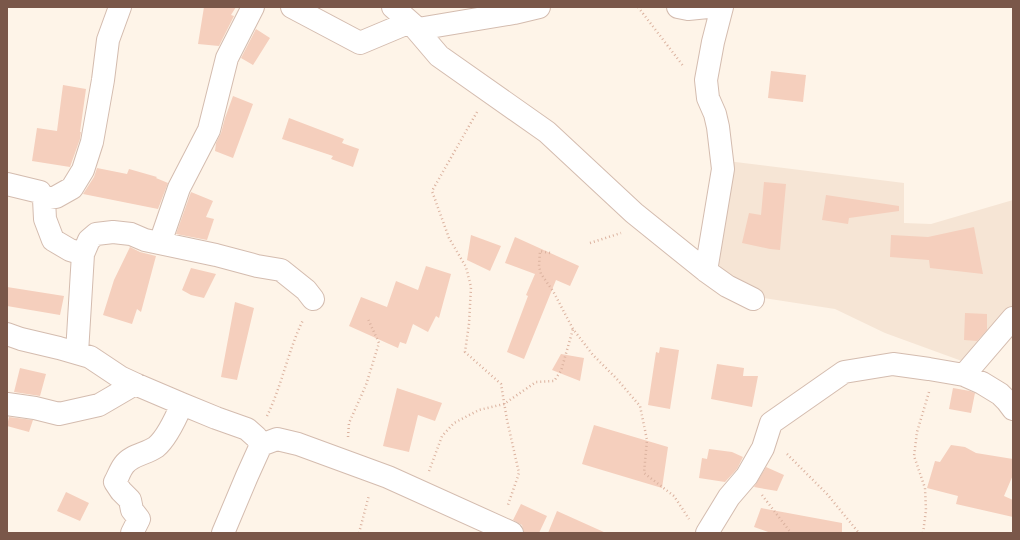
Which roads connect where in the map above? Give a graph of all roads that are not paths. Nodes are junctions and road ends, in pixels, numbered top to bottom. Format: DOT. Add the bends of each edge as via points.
graph roads {
  1 [pos="120,7"];
  2 [pos="253,7"];
  3 [pos="292,7"];
  4 [pos="393,7"];
  5 [pos="539,7"];
  6 [pos="678,7"];
  7 [pos="708,7"];
  8 [pos="722,7"];
  9 [pos="410,22"];
  10 [pos="7,184"];
  11 [pos="44,199"];
  12 [pos="160,243"];
  13 [pos="84,254"];
  14 [pos="706,271"];
  15 [pos="313,299"];
  16 [pos="753,299"];
  17 [pos="1013,318"];
  18 [pos="7,334"];
  19 [pos="77,353"];
  20 [pos="964,375"];
  21 [pos="135,384"];
  22 [pos="7,404"];
  23 [pos="182,404"];
  24 [pos="1013,409"];
  25 [pos="259,441"];
  26 [pos="698,527"];
  27 [pos="506,530"];
  28 [pos="132,533"];
  29 [pos="223,533"];
  1 -- 11 [label="street" via="108,40 92,142 83,170 72,188 56,197"];
  2 -- 12 [label="street" via="227,58 210,130 179,188"];
  3 -- 9 [label="street" via="360,43"];
  4 -- 9 [label="street"];
  5 -- 9 [label="street" via="418,29"];
  6 -- 7 [label="street"];
  8 -- 14 [label="street" via="706,80 708,98 718,126 723,169"];
  9 -- 14 [label="street" via="439,56 547,132 634,213"];
  10 -- 11 [label="street" via="40,192"];
  11 -- 13 [label="street" via="45,219 53,240 70,250"];
  12 -- 13 [label="street" via="131,234 96,234 89,240"];
  12 -- 15 [label="street" via="281,270"];
  13 -- 19 [label="street"];
  14 -- 16 [label="street" via="727,286"];
  17 -- 20 [label="street"];
  18 -- 19 [label="street"];
  19 -- 21 [label="street" via="90,357"];
  20 -- 24 [label="street" via="1000,394"];
  20 -- 26 [label="street" via="893,364 844,372 771,422 763,448 747,476"];
  21 -- 22 [label="street" via="98,405 59,414"];
  21 -- 23 [label="street"];
  23 -- 25 [label="street" via="247,429"];
  23 -- 28 [label="street" via="168,432 157,446 124,464 115,482 130,500 132,510 139,519"];
  25 -- 27 [label="street" via="278,439 298,444 374,472"];
  25 -- 29 [label="street"];
}
